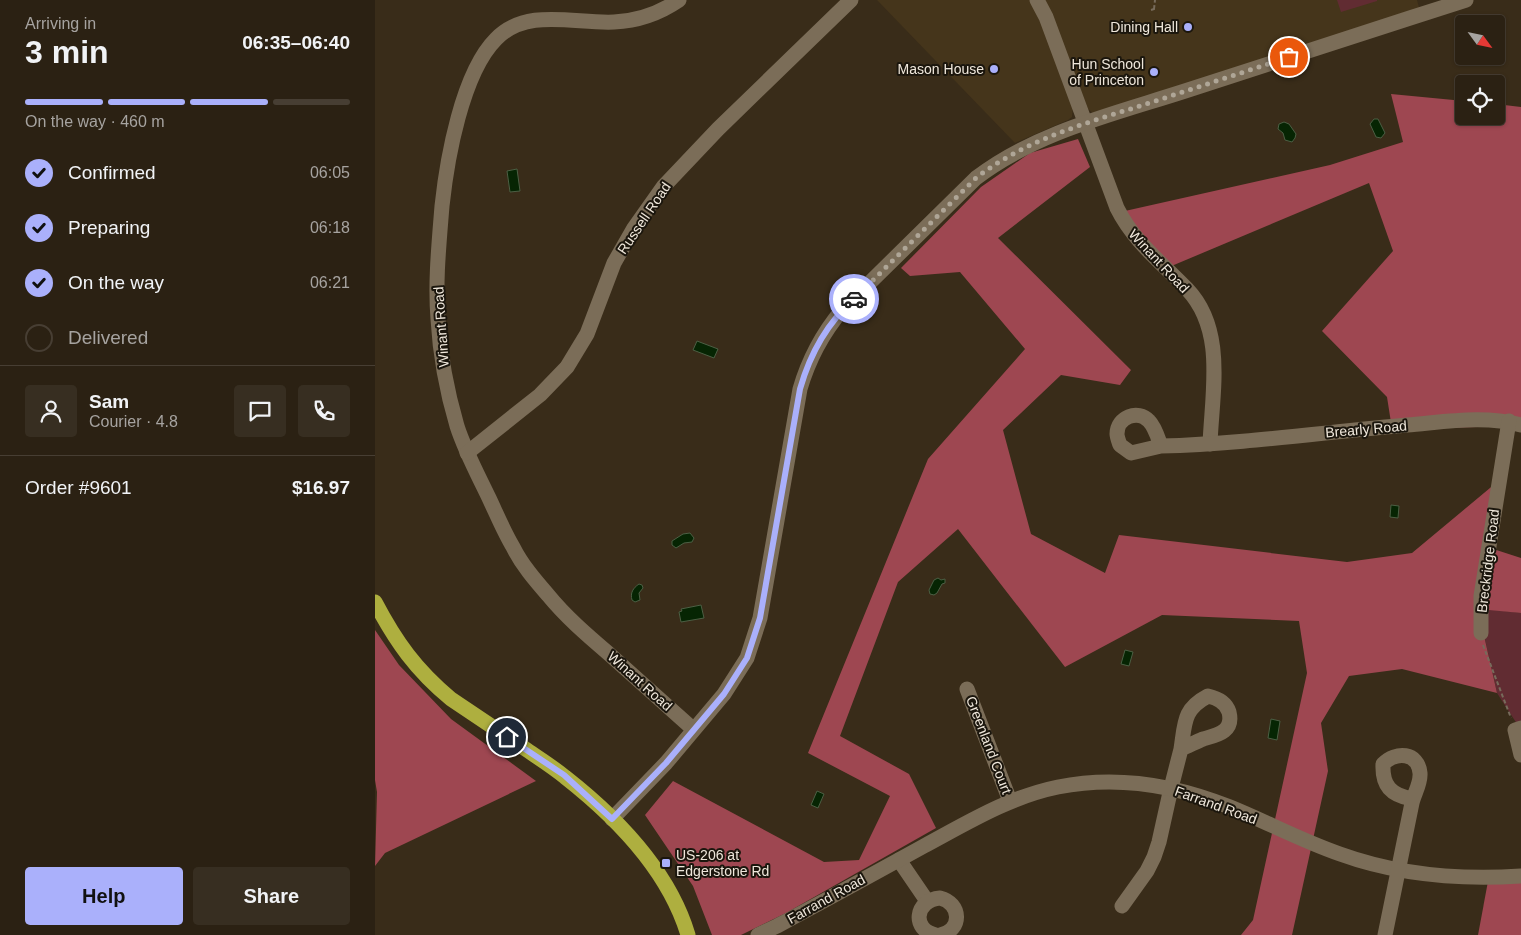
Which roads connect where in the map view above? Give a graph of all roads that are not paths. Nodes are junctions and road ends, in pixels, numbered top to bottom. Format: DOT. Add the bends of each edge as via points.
graph roads {
  1 [pos="679,0"];
  2 [pos="851,0"];
  3 [pos="1037,0"];
  4 [pos="1466,0"];
  5 [pos="1085,124"];
  6 [pos="1515,423"];
  7 [pos="1210,444"];
  8 [pos="1161,446"];
  9 [pos="467,453"];
  10 [pos="375,602"];
  11 [pos="1481,633"];
  12 [pos="967,689"];
  13 [pos="693,729"];
  14 [pos="1518,729"];
  15 [pos="1181,749"];
  16 [pos="1521,755"];
  17 [pos="1171,788"];
  18 [pos="1412,799"];
  19 [pos="1010,801"];
  20 [pos="612,819"];
  21 [pos="899,860"];
  22 [pos="1399,870"];
  23 [pos="1521,876"];
  24 [pos="927,901"];
  25 [pos="1122,906"];
  26 [pos="688,935"];
  27 [pos="758,935"];
  28 [pos="936,935"];
  29 [pos="941,935"];
  30 [pos="1385,935"];
  1 -- 9 [label="street, Winant Road" via="652,14 614,22 538,19 510,27 496,38 476,70 456,127 445,181 437,261 437,319 443,366 457,427"];
  2 -- 9 [label="street, Russell Road" via="663,187 614,263 587,334 567,368 540,395"];
  3 -- 5 [label="street, Winant Road" via="1046,16"];
  4 -- 5 [label="street"];
  5 -- 7 [label="street, Winant Road" via="1125,225 1193,296 1207,322 1214,353"];
  5 -- 13 [label="street" via="1013,153 976,178 828,326 806,368 800,389 754,639 736,678"];
  6 -- 7 [label="street, Brearly Road" via="1488,419"];
  6 -- 11 [label="street, Breckridge Road" via="1481,596"];
  7 -- 8 [label="street, Brearly Road"];
  9 -- 13 [label="street, Winant Road" via="514,549 549,597"];
  10 -- 20 [label="highway" via="403,650 435,686 564,775"];
  12 -- 19 [label="street, Greenland Court"];
  13 -- 20 [label="street" via="666,763"];
  14 -- 16 [label="street"];
  15 -- 17 [label="street"];
  17 -- 19 [label="street, Farrand Road" via="1134,783 1082,783"];
  17 -- 22 [label="street, Farrand Road" via="1231,807 1341,855"];
  17 -- 25 [label="street" via="1154,857"];
  18 -- 22 [label="street"];
  19 -- 21 [label="street, Farrand Road"];
  20 -- 26 [label="highway" via="665,884"];
  21 -- 24 [label="street"];
  21 -- 27 [label="street, Farrand Road"];
  22 -- 23 [label="street, Farrand Road" via="1463,877"];
  22 -- 30 [label="street"];
  24 -- 28 [label="street" via="920,910 920,922 927,932"];
  24 -- 29 [label="street" via="946,899 955,908 954,926"];
}
